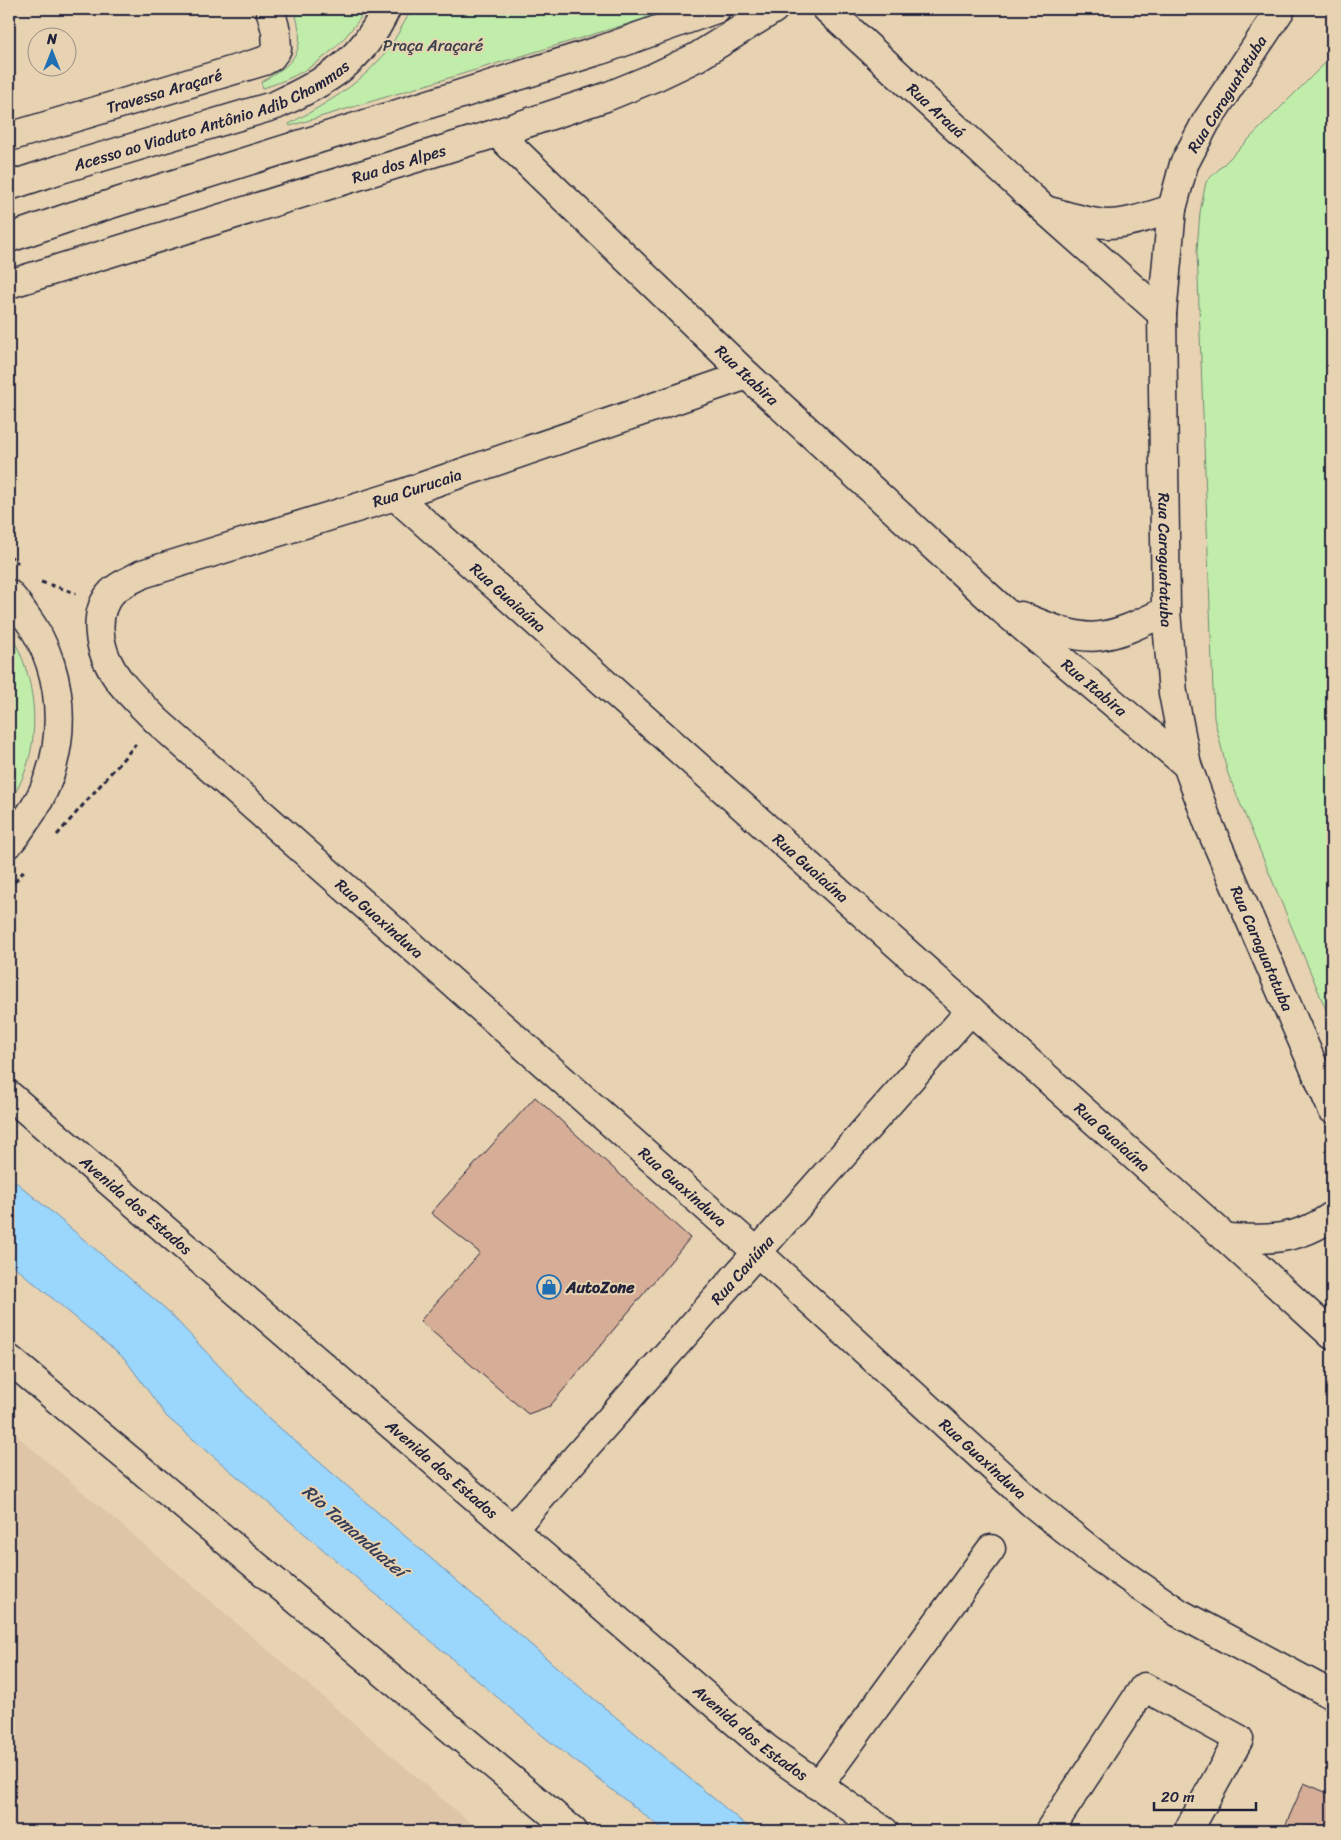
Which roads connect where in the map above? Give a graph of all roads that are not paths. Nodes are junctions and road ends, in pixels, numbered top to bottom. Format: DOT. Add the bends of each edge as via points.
graph roads {
  1 [pos="270,9"];
  2 [pos="386,9"];
  3 [pos="716,9"];
  4 [pos="774,9"];
  5 [pos="828,9"];
  6 [pos="1281,9"];
  7 [pos="497,133"];
  8 [pos="9,137"];
  9 [pos="9,186"];
  10 [pos="1172,208"];
  11 [pos="1045,210"];
  12 [pos="9,238"];
  13 [pos="9,284"];
  14 [pos="1162,314"];
  15 [pos="747,375"];
  16 [pos="395,496"];
  17 [pos="10,596"];
  18 [pos="103,608"];
  19 [pos="1003,610"];
  20 [pos="1166,611"];
  21 [pos="1187,765"];
  22 [pos="9,843"];
  23 [pos="971,1010"];
  24 [pos="9,1095"];
  25 [pos="1332,1109"];
  26 [pos="1332,1216"];
  27 [pos="1226,1238"];
  28 [pos="757,1252"];
  29 [pos="1332,1335"];
  30 [pos="9,1359"];
  31 [pos="513,1529"];
  32 [pos="991,1549"];
  33 [pos="1332,1695"];
  34 [pos="818,1786"];
  35 [pos="573,1831"];
  36 [pos="884,1831"];
  37 [pos="1049,1831"];
  38 [pos="1188,1831"];
  1 -- 8 [label="main road, Travessa Araçaré" via="277,49 264,61"];
  2 -- 9 [label="main road, Acesso ao Viaduto Antônio Adib Chammas" via="361,50 334,75 276,105"];
  3 -- 12 [label="main road" via="601,50"];
  4 -- 7 [label="main road, Rua dos Alpes" via="697,57 655,77"];
  5 -- 11 [label="main road, Rua Arauá"];
  6 -- 10 [label="main road, Rua Caraguatatuba" via="1206,122 1184,164"];
  7 -- 13 [label="main road, Rua dos Alpes"];
  7 -- 15 [label="main road, Rua Itabira"];
  10 -- 11 [label="main road, Rua Arauá" via="1133,221 1107,224"];
  10 -- 14 [label="main road, Rua Caraguatatuba"];
  11 -- 14 [label="main road, Rua Arauá"];
  14 -- 20 [label="main road, Rua Caraguatatuba"];
  15 -- 16 [label="main road, Rua Curucaia"];
  15 -- 19 [label="main road, Rua Itabira"];
  16 -- 18 [label="main road, Rua Curucaia" via="142,574 112,592"];
  16 -- 23 [label="main road, Rua Guaiaúna"];
  17 -- 22 [label="main road" via="34,628 50,662 58,699 58,737 51,774 35,809"];
  18 -- 28 [label="main road, Rua Guaxinduva" via="99,629 110,668 157,720"];
  19 -- 20 [label="main road, Rua Itabira" via="1067,633 1099,637 1129,629"];
  19 -- 21 [label="main road, Rua Itabira"];
  20 -- 21 [label="main road, Rua Caraguatatuba" via="1173,693"];
  21 -- 25 [label="main road, Rua Caraguatatuba" via="1209,825"];
  23 -- 27 [label="main road, Rua Guaiaúna"];
  23 -- 28 [label="main road, Rua Caviúna"];
  24 -- 31 [label="main road, Avenida dos Estados"];
  26 -- 27 [label="main road" via="1295,1235 1262,1239"];
  27 -- 29 [label="main road, Rua Guaiaúna"];
  28 -- 31 [label="main road, Rua Caviúna"];
  28 -- 33 [label="main road, Rua Guaxinduva" via="1032,1503 1100,1558 1179,1613"];
  30 -- 35 [label="main road"];
  31 -- 34 [label="main road, Avenida dos Estados" via="766,1749"];
  32 -- 34 [label="main road"];
  34 -- 36 [label="main road, Avenida dos Estados"];
  37 -- 38 [label="main road" via="1144,1687 1239,1740"];
}
